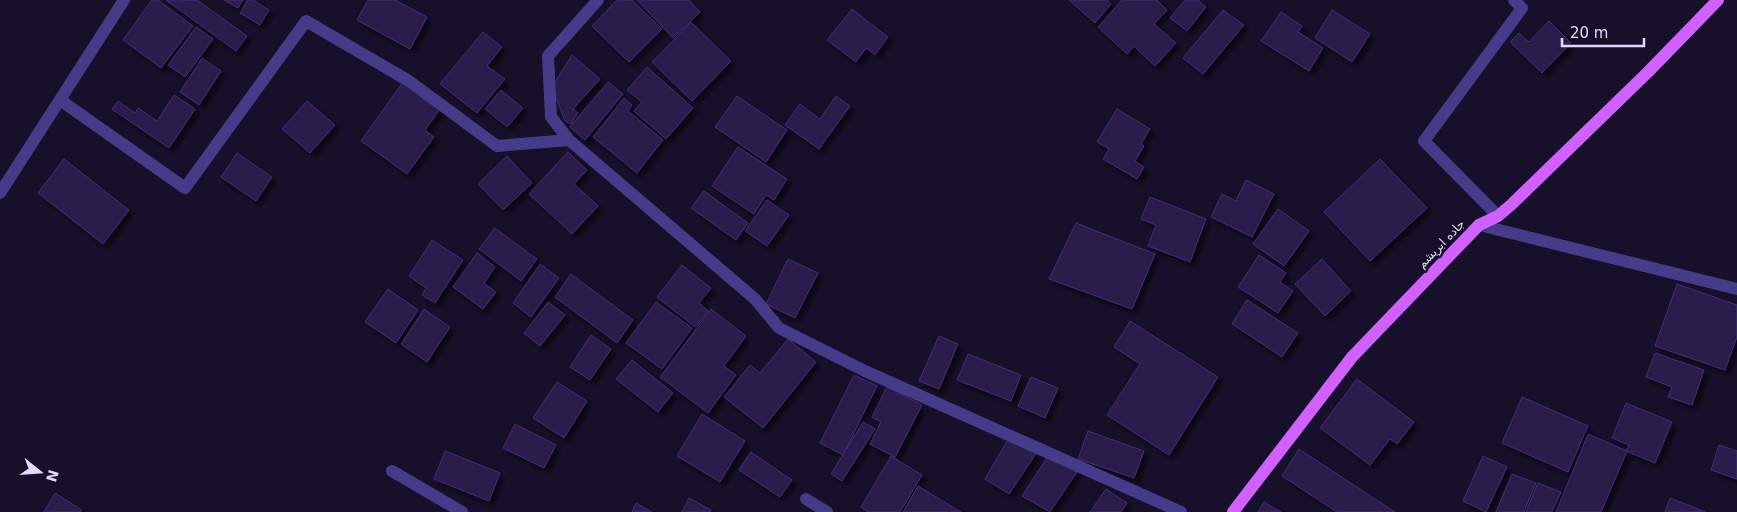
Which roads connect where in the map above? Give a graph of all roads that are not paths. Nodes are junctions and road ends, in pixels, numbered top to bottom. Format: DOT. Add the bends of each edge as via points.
graph roads {
  1 [pos="124,0"];
  2 [pos="598,0"];
  3 [pos="1514,0"];
  4 [pos="1718,0"];
  5 [pos="60,100"];
  6 [pos="569,140"];
  7 [pos="0,192"];
  8 [pos="1498,216"];
  9 [pos="1479,224"];
  10 [pos="1737,289"];
  11 [pos="392,471"];
  12 [pos="806,499"];
  13 [pos="462,512"];
  14 [pos="826,512"];
  15 [pos="1180,512"];
  16 [pos="1233,512"];
  1 -- 5 [label="street"];
  2 -- 6 [label="street" via="548,56 551,117"];
  3 -- 8 [label="street" via="1522,8 1424,141"];
  4 -- 8 [label="main road, جاده ابریشم"];
  5 -- 6 [label="street" via="185,188 306,21 409,81 497,146"];
  5 -- 7 [label="street"];
  6 -- 15 [label="street" via="755,299 779,328 865,371"];
  8 -- 9 [label="main road, جاده ابریشم"];
  9 -- 10 [label="street"];
  9 -- 16 [label="main road, جاده ابریشم" via="1352,357"];
  11 -- 13 [label="street"];
  12 -- 14 [label="street"];
}
